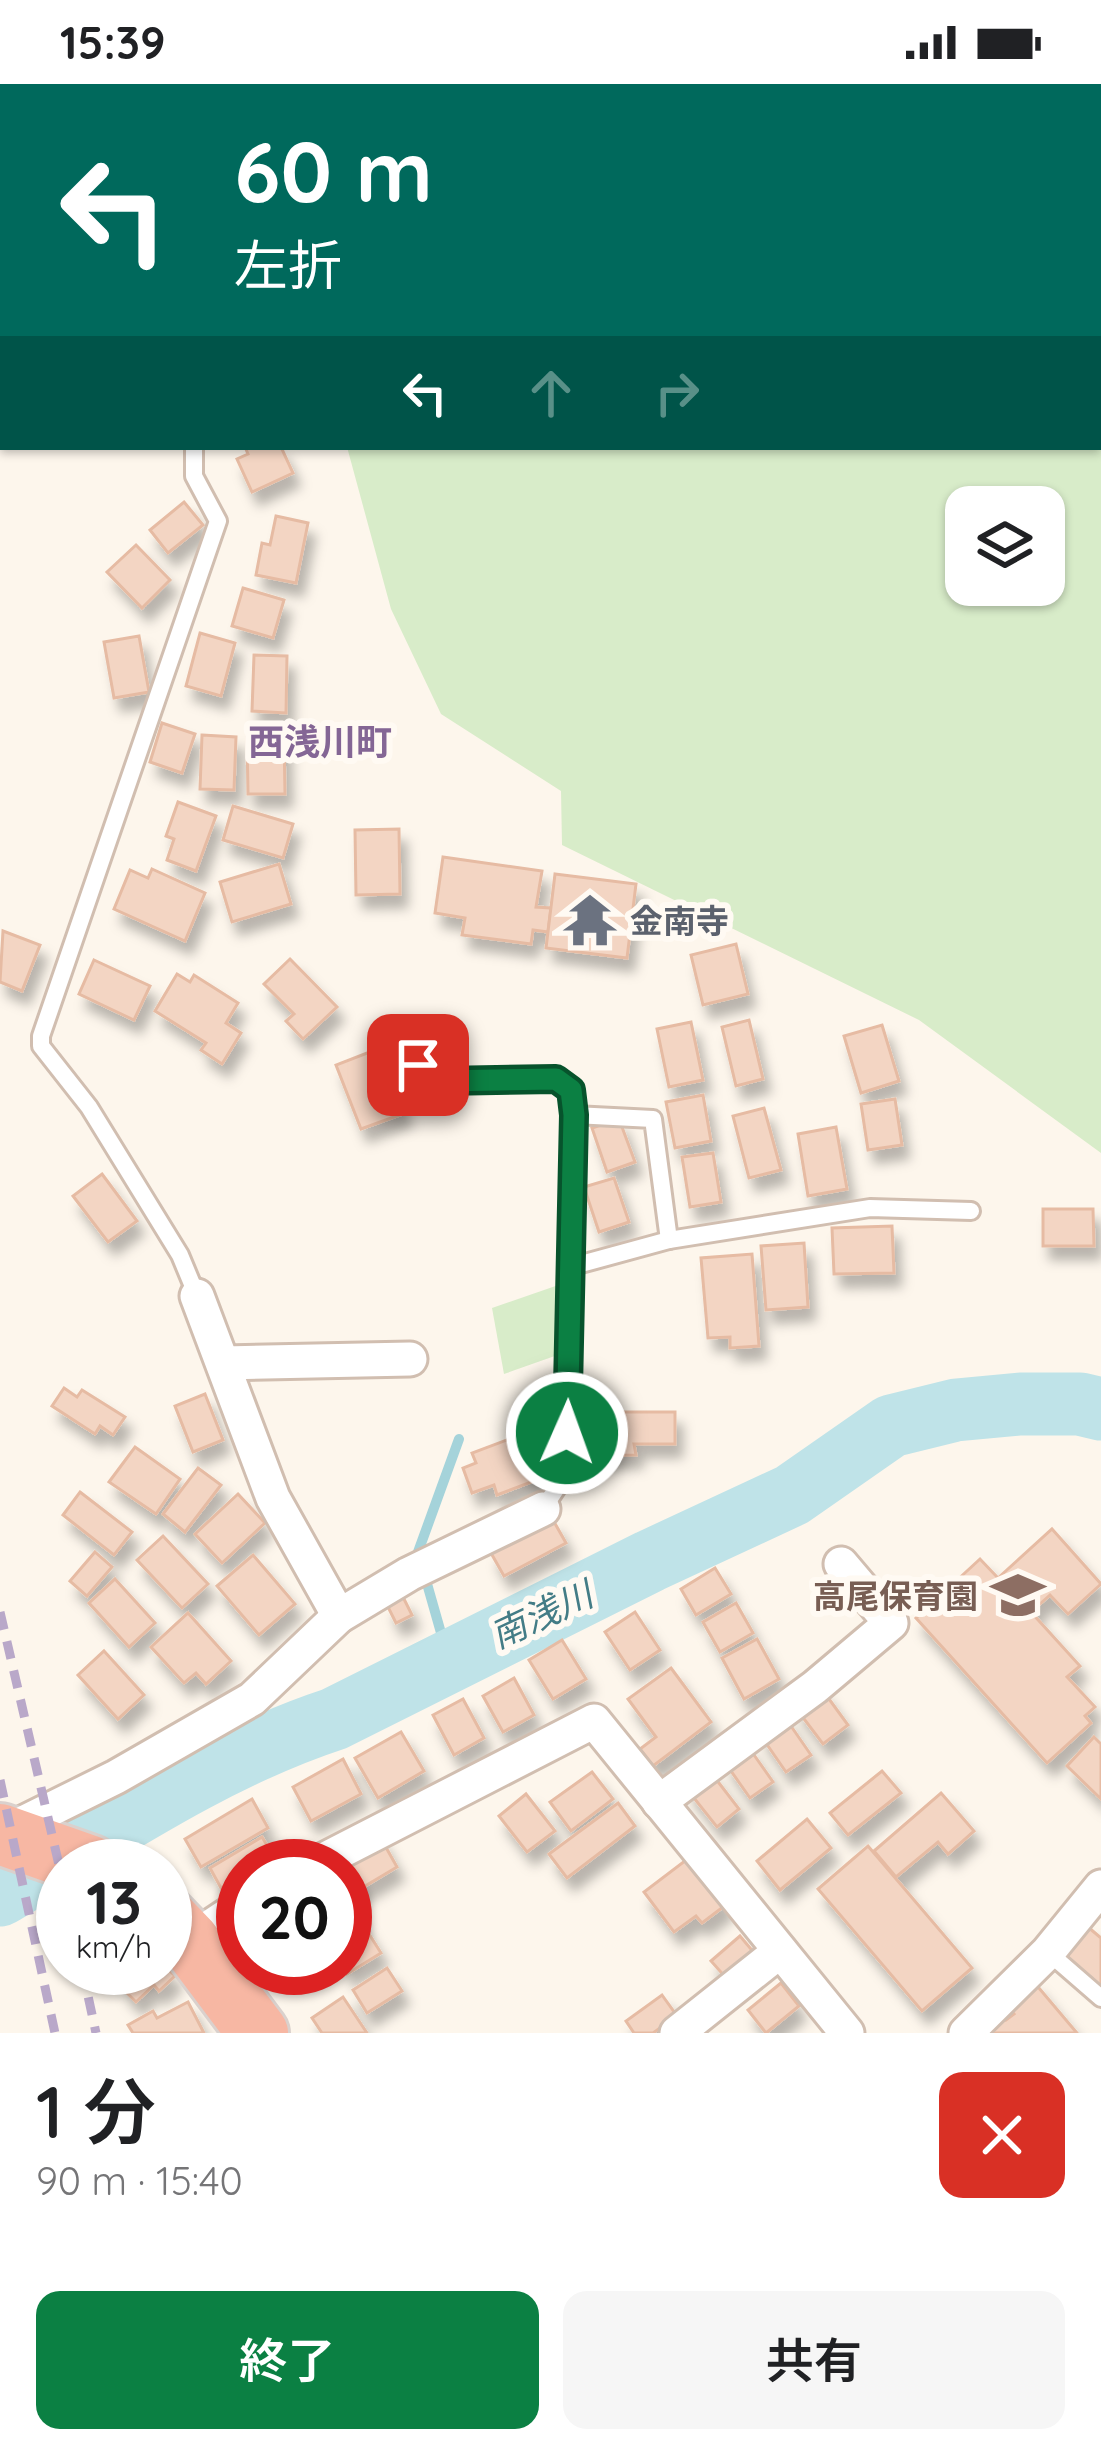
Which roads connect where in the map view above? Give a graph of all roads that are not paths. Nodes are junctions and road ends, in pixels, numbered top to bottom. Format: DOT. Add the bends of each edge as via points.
graph roads {
  1 [pos="194,450"];
  2 [pos="418,1065"];
  3 [pos="574,1115"];
  4 [pos="971,1211"];
  5 [pos="669,1240"];
  6 [pos="570,1267"];
  7 [pos="197,1296"];
  8 [pos="410,1360"];
  9 [pos="224,1364"];
  10 [pos="543,1510"];
  11 [pos="841,1564"];
  12 [pos="339,1616"];
  13 [pos="659,1802"];
  14 [pos="0,1834"];
  15 [pos="365,1839"];
  16 [pos="36,1847"];
  17 [pos="1101,1888"];
  18 [pos="192,1947"];
  19 [pos="780,1951"];
  20 [pos="1048,1952"];
  21 [pos="1101,1998"];
  22 [pos="258,2033"];
  23 [pos="677,2033"];
  24 [pos="847,2033"];
  25 [pos="966,2033"];
  1 -- 7 [label="lane" via="194,476 218,521 41,1046 89,1107"];
  2 -- 3 [label="lane" via="442,1081 556,1079 571,1090"];
  3 -- 5 [label="lane" via="653,1119"];
  3 -- 6 [label="lane"];
  4 -- 5 [label="lane" via="870,1208"];
  5 -- 6 [label="lane"];
  6 -- 10 [label="lane" via="566,1474"];
  7 -- 9 [label="street"];
  8 -- 9 [label="street"];
  9 -- 12 [label="street" via="273,1498"];
  10 -- 12 [label="street"];
  11 -- 13 [label="street" via="891,1623"];
  12 -- 14 [label="street" via="252,1699"];
  13 -- 15 [label="street" via="594,1721"];
  13 -- 19 [label="street"];
  14 -- 16 [label="highway"];
  17 -- 20 [label="street"];
  18 -- 22 [label="highway"];
  19 -- 23 [label="street"];
  19 -- 24 [label="street"];
  20 -- 21 [label="lane"];
  20 -- 25 [label="street"];
}
